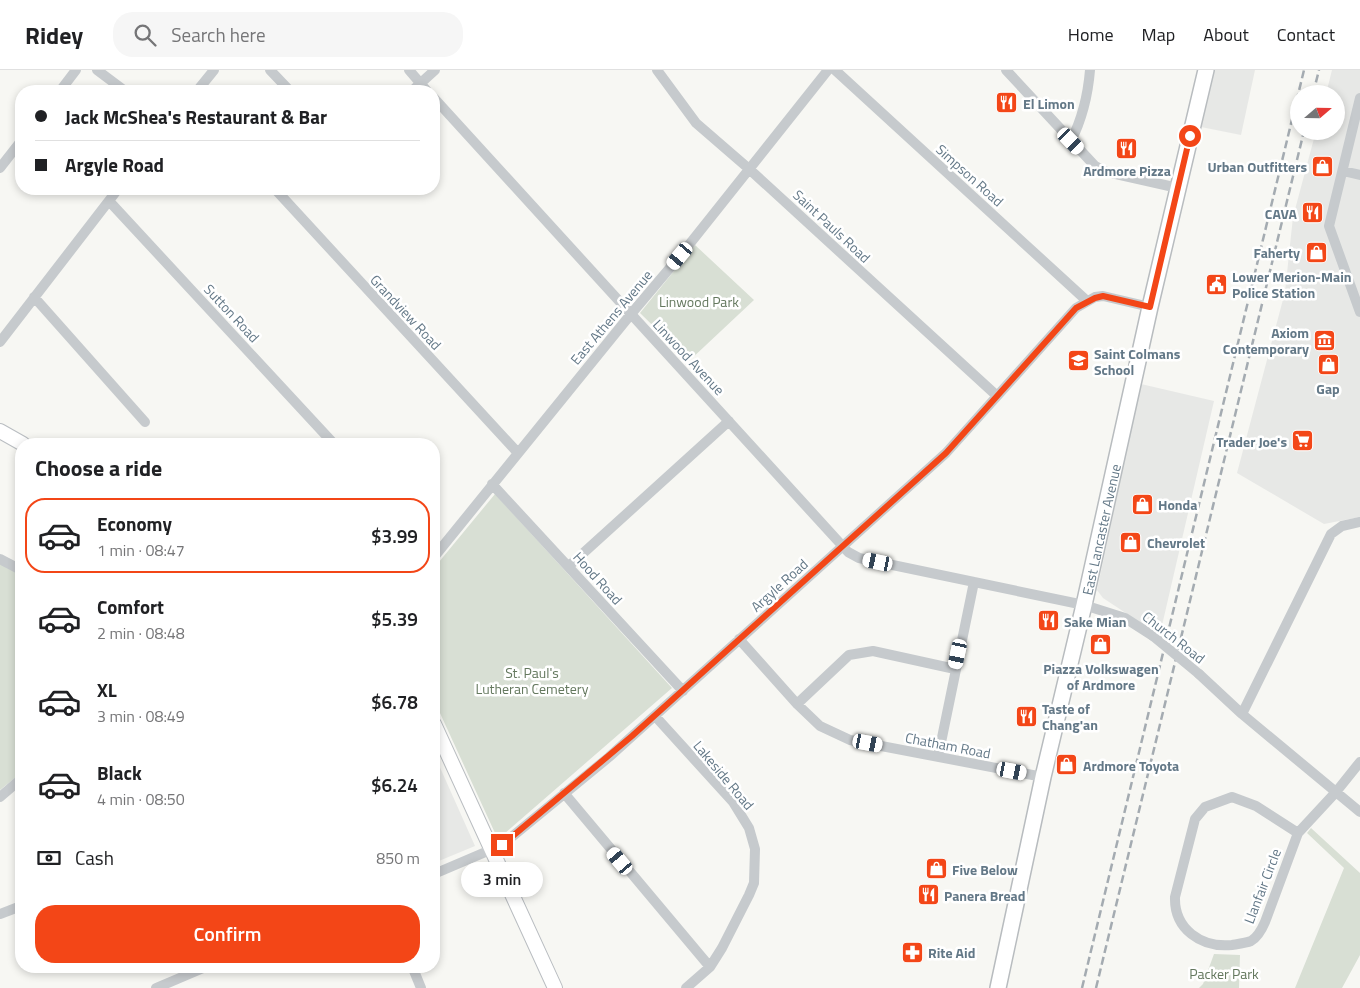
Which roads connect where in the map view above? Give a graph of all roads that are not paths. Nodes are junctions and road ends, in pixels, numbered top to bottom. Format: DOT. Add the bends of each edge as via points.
graph roads {
  1 [pos="76,70"];
  2 [pos="97,70"];
  3 [pos="214,70"];
  4 [pos="270,70"];
  5 [pos="409,70"];
  6 [pos="435,70"];
  7 [pos="658,70"];
  8 [pos="828,70"];
  9 [pos="835,70"];
  10 [pos="1006,70"];
  11 [pos="1090,70"];
  12 [pos="1206,70"];
  13 [pos="65,85"];
  14 [pos="118,85"];
  15 [pos="202,85"];
  16 [pos="284,85"];
  17 [pos="422,85"];
  18 [pos="426,85"];
  19 [pos="1360,98"];
  20 [pos="440,105"];
  21 [pos="1071,141"];
  22 [pos="15,149"];
  23 [pos="0,168"];
  24 [pos="748,168"];
  25 [pos="1343,171"];
  26 [pos="1360,175"];
  27 [pos="1178,188"];
  28 [pos="114,195"];
  29 [pos="281,195"];
  30 [pos="109,201"];
  31 [pos="34,297"];
  32 [pos="1087,301"];
  33 [pos="1150,307"];
  34 [pos="1360,312"];
  35 [pos="631,314"];
  36 [pos="0,342"];
  37 [pos="996,395"];
  38 [pos="729,421"];
  39 [pos="145,422"];
  40 [pos="0,431"];
  41 [pos="328,438"];
  42 [pos="15,439"];
  43 [pos="518,453"];
  44 [pos="492,484"];
  45 [pos="1360,522"];
  46 [pos="841,547"];
  47 [pos="440,548"];
  48 [pos="0,559"];
  49 [pos="569,566"];
  50 [pos="15,567"];
  51 [pos="974,582"];
  52 [pos="1084,605"];
  53 [pos="739,640"];
  54 [pos="955,669"];
  55 [pos="683,691"];
  56 [pos="797,704"];
  57 [pos="1242,714"];
  58 [pos="655,716"];
  59 [pos="440,737"];
  60 [pos="938,756"];
  61 [pos="1360,762"];
  62 [pos="1042,777"];
  63 [pos="15,784"];
  64 [pos="1336,792"];
  65 [pos="564,793"];
  66 [pos="0,797"];
  67 [pos="1360,812"];
  68 [pos="1298,833"];
  69 [pos="491,850"];
  70 [pos="440,871"];
  71 [pos="15,908"];
  72 [pos="0,914"];
  73 [pos="710,967"];
  74 [pos="191,973"];
  75 [pos="415,973"];
  76 [pos="156,988"];
  77 [pos="421,988"];
  78 [pos="556,988"];
  79 [pos="686,988"];
  80 [pos="998,988"];
  1 -- 13 [label="street"];
  2 -- 14 [label="street"];
  3 -- 15 [label="street"];
  4 -- 16 [label="street"];
  5 -- 17 [label="street"];
  6 -- 18 [label="street"];
  7 -- 24 [label="street, Saint Pauls Road" via="696,123"];
  8 -- 24 [label="street, East Athens Avenue"];
  9 -- 32 [label="street, Simpson Road"];
  10 -- 21 [label="street"];
  11 -- 21 [label="street" via="1086,101"];
  12 -- 27 [label="highway, East Lancaster Avenue"];
  19 -- 25 [label="street"];
  20 -- 35 [label="street, Linwood Avenue"];
  21 -- 27 [label="street" via="1101,170"];
  22 -- 23 [label="street"];
  24 -- 35 [label="street, East Athens Avenue"];
  24 -- 37 [label="street, Saint Pauls Road"];
  25 -- 26 [label="street"];
  25 -- 34 [label="street" via="1330,231"];
  27 -- 33 [label="highway, East Lancaster Avenue"];
  28 -- 30 [label="street"];
  29 -- 43 [label="street, Grandview Road"];
  30 -- 31 [label="street"];
  30 -- 41 [label="street, Sutton Road"];
  31 -- 36 [label="street"];
  31 -- 39 [label="street"];
  32 -- 33 [label="street" via="1103,296"];
  32 -- 37 [label="street, Argyle Road" via="1076,308"];
  33 -- 52 [label="highway, East Lancaster Avenue"];
  35 -- 38 [label="street, Linwood Avenue"];
  35 -- 43 [label="street, East Athens Avenue"];
  37 -- 46 [label="street, Argyle Road" via="946,453"];
  38 -- 46 [label="street, Linwood Avenue"];
  38 -- 49 [label="street"];
  40 -- 42 [label="main road"];
  43 -- 44 [label="street, East Athens Avenue"];
  44 -- 47 [label="street, East Athens Avenue"];
  44 -- 49 [label="street, Hood Road"];
  45 -- 57 [label="street" via="1342,526 1330,534"];
  46 -- 51 [label="street, Church Road" via="859,558"];
  46 -- 53 [label="street, Argyle Road"];
  48 -- 50 [label="street"];
  49 -- 55 [label="street, Hood Road"];
  51 -- 52 [label="street, Church Road"];
  51 -- 54 [label="street"];
  52 -- 57 [label="street, Church Road, bridge" via="1125,618 1153,636"];
  52 -- 62 [label="highway, East Lancaster Avenue"];
  53 -- 55 [label="street, Argyle Road"];
  53 -- 56 [label="street, Chatham Road"];
  54 -- 56 [label="street" via="873,651 849,655"];
  54 -- 60 [label="street"];
  55 -- 58 [label="street, Argyle Road"];
  56 -- 60 [label="street, Chatham Road" via="820,726 850,740"];
  57 -- 64 [label="street, Church Road"];
  58 -- 65 [label="street, Argyle Road"];
  58 -- 73 [label="street, Lakeside Road" via="733,802 749,828 755,849 754,883"];
  59 -- 69 [label="main road"];
  60 -- 62 [label="street, Chatham Road"];
  61 -- 64 [label="street, Llanfair Circle"];
  62 -- 80 [label="highway, East Lancaster Avenue"];
  63 -- 66 [label="street"];
  64 -- 67 [label="street, Church Road"];
  64 -- 68 [label="street, Llanfair Circle"];
  65 -- 69 [label="street, Argyle Road" via="502,845"];
  65 -- 73 [label="street"];
  68 -- 68 [label="street, Llanfair Circle" via="1266,922 1252,941 1224,946 1211,944 1182,926 1174,904 1175,897 1195,819 1205,806 1232,797 1256,806"];
  69 -- 70 [label="street, Argyle Road"];
  69 -- 78 [label="main road"];
  71 -- 72 [label="street"];
  73 -- 79 [label="street, Lakeside Road"];
  74 -- 76 [label="street"];
  75 -- 77 [label="street"];
}
